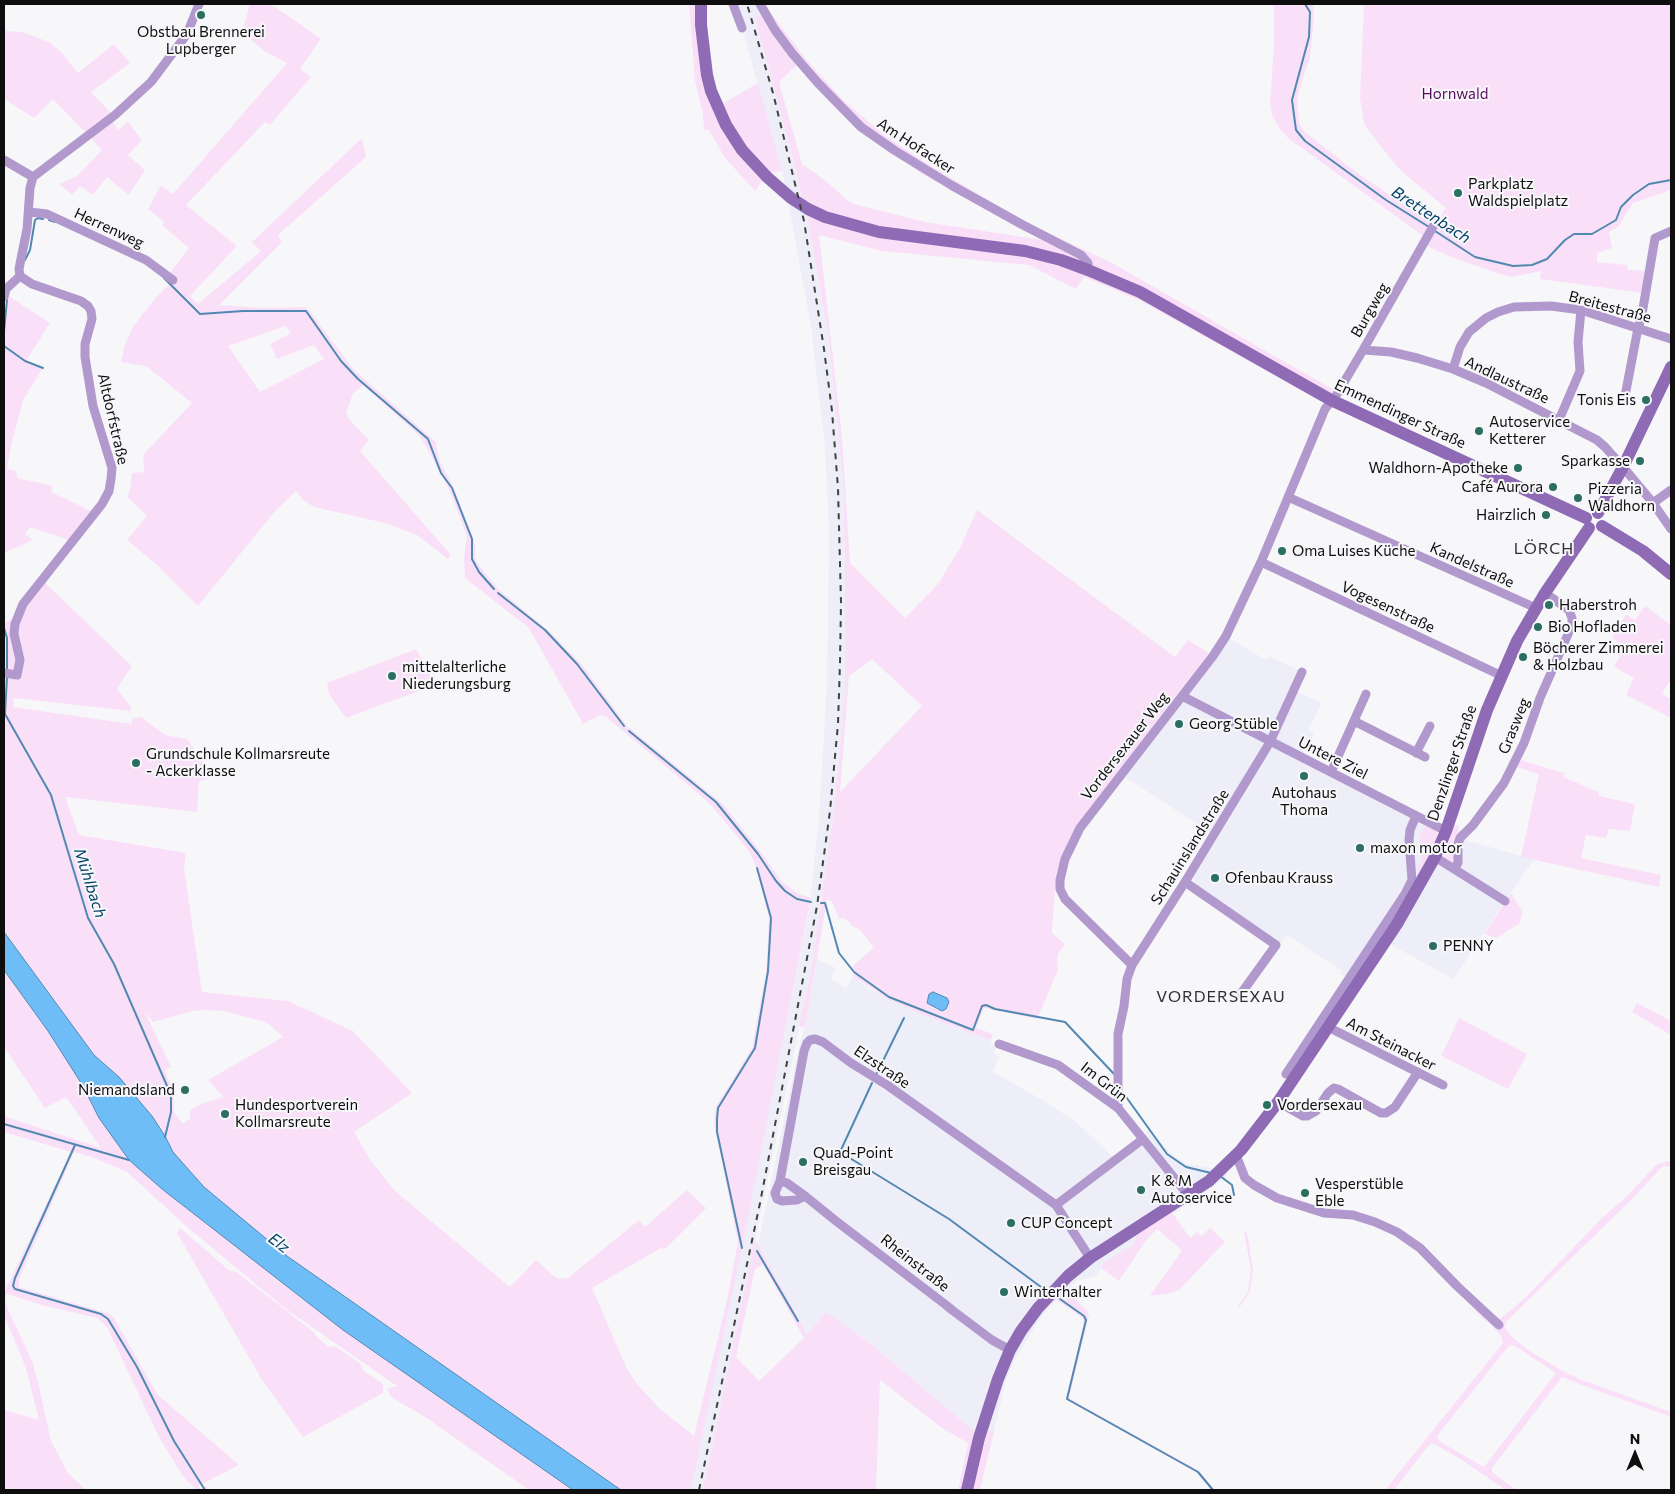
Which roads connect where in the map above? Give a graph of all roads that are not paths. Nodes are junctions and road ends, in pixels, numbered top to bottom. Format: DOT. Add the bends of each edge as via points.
graph roads {
  1 [pos="701,4"];
  2 [pos="733,4"];
  3 [pos="760,4"];
  4 [pos="196,6"];
  5 [pos="742,28"];
  6 [pos="4,160"];
  7 [pos="33,177"];
  8 [pos="29,212"];
  9 [pos="1432,228"];
  10 [pos="1671,231"];
  11 [pos="1088,270"];
  12 [pos="20,276"];
  13 [pos="173,280"];
  14 [pos="4,297"];
  15 [pos="1580,310"];
  16 [pos="1638,328"];
  17 [pos="1671,339"];
  18 [pos="1363,350"];
  19 [pos="1671,367"];
  20 [pos="1453,369"];
  21 [pos="1625,396"];
  22 [pos="1331,400"];
  23 [pos="1559,420"];
  24 [pos="1623,467"];
  25 [pos="1671,490"];
  26 [pos="1288,496"];
  27 [pos="1653,503"];
  28 [pos="1594,521"];
  29 [pos="1671,529"];
  30 [pos="1261,562"];
  31 [pos="1671,574"];
  32 [pos="1545,592"];
  33 [pos="1536,608"];
  34 [pos="1302,672"];
  35 [pos="11,674"];
  36 [pos="1502,676"];
  37 [pos="1366,694"];
  38 [pos="1182,696"];
  39 [pos="1354,721"];
  40 [pos="1430,726"];
  41 [pos="1270,742"];
  42 [pos="1416,753"];
  43 [pos="1426,756"];
  44 [pos="1331,772"];
  45 [pos="1416,816"];
  46 [pos="1446,831"];
  47 [pos="1435,857"];
  48 [pos="1454,869"];
  49 [pos="1185,882"];
  50 [pos="1506,901"];
  51 [pos="1132,965"];
  52 [pos="1240,995"];
  53 [pos="1328,1027"];
  54 [pos="999,1044"];
  55 [pos="1305,1054"];
  56 [pos="1418,1072"];
  57 [pos="1286,1074"];
  58 [pos="1443,1085"];
  59 [pos="1278,1102"];
  60 [pos="1118,1108"];
  61 [pos="1143,1139"];
  62 [pos="1236,1155"];
  63 [pos="780,1181"];
  64 [pos="1188,1195"];
  65 [pos="805,1196"];
  66 [pos="1056,1205"];
  67 [pos="1090,1258"];
  68 [pos="1499,1325"];
  69 [pos="1010,1350"];
  70 [pos="966,1490"];
  1 -- 11 [label="main road, Emmendinger Straße" via="707,75 717,106 742,150 791,198 826,217 865,229 1025,251"];
  2 -- 5 [label="street"];
  3 -- 11 [label="street, Am Hofacker" via="792,53 862,127 951,186 1081,255 1088,263"];
  4 -- 7 [label="street" via="187,34 151,82 115,115"];
  6 -- 7 [label="street"];
  7 -- 8 [label="street"];
  8 -- 12 [label="street"];
  8 -- 13 [label="street, Herrenweg" via="47,214 146,260"];
  9 -- 18 [label="street, Burgweg"];
  10 -- 16 [label="street" via="1655,238"];
  11 -- 22 [label="main road, Emmendinger Straße" via="1140,292"];
  12 -- 14 [label="street" via="6,289"];
  12 -- 35 [label="street, Altdorfstraße" via="32,284 82,301 91,311 85,358 112,472 110,487 102,504 23,604 14,634 20,660"];
  15 -- 16 [label="street, Breitestraße"];
  15 -- 20 [label="street, Breitestraße" via="1537,305 1498,312 1470,332"];
  15 -- 23 [label="street" via="1580,371"];
  16 -- 17 [label="street, Breitestraße"];
  16 -- 21 [label="street"];
  18 -- 20 [label="street, Andlaustraße" via="1391,352"];
  18 -- 22 [label="street, Burgweg"];
  19 -- 24 [label="main road, Denzlinger Straße"];
  20 -- 23 [label="street, Andlaustraße"];
  22 -- 26 [label="street, Vordersexauer Weg"];
  22 -- 28 [label="main road, Emmendinger Straße"];
  23 -- 24 [label="street, Andlaustraße" via="1597,440"];
  24 -- 27 [label="street, Andlaustraße"];
  24 -- 28 [label="main road, Denzlinger Straße"];
  25 -- 27 [label="street"];
  26 -- 30 [label="street, Vordersexauer Weg"];
  26 -- 33 [label="street, Kandelstraße"];
  27 -- 29 [label="street, Andlaustraße"];
  28 -- 31 [label="main road, Emmendinger Straße" via="1643,551"];
  28 -- 32 [label="main road, Denzlinger Straße"];
  30 -- 36 [label="street, Vogesenstraße"];
  30 -- 38 [label="street, Vordersexauer Weg" via="1226,636"];
  32 -- 33 [label="main road, Denzlinger Straße"];
  32 -- 48 [label="street, Grasweg" via="1568,610 1572,625 1524,743 1504,783 1460,838 1458,863"];
  33 -- 36 [label="main road, Denzlinger Straße"];
  34 -- 41 [label="street, Schauinslandstraße"];
  36 -- 46 [label="main road, Denzlinger Straße" via="1487,710"];
  37 -- 39 [label="street"];
  38 -- 41 [label="street, Untere Ziel"];
  38 -- 51 [label="street, Vordersexauer Weg" via="1080,828 1061,872 1060,889 1065,898"];
  39 -- 42 [label="street"];
  39 -- 44 [label="street"];
  40 -- 42 [label="street"];
  41 -- 44 [label="street, Untere Ziel"];
  41 -- 49 [label="street, Schauinslandstraße"];
  42 -- 43 [label="street"];
  44 -- 45 [label="street, Untere Ziel"];
  45 -- 46 [label="street, Untere Ziel"];
  45 -- 55 [label="street, Denzlinger Straße" via="1409,840 1412,880"];
  46 -- 47 [label="main road, Denzlinger Straße"];
  47 -- 48 [label="street"];
  47 -- 53 [label="main road, Denzlinger Straße" via="1397,924"];
  48 -- 50 [label="street"];
  49 -- 51 [label="street, Schauinslandstraße"];
  49 -- 52 [label="street" via="1276,945"];
  51 -- 60 [label="street" via="1118,1034"];
  53 -- 55 [label="main road, Denzlinger Straße"];
  53 -- 56 [label="street, Am Steinacker"];
  54 -- 60 [label="street, Im Grün" via="1058,1065"];
  55 -- 57 [label="street, Denzlinger Straße"];
  55 -- 59 [label="main road, Denzlinger Straße"];
  56 -- 58 [label="street, Am Steinacker"];
  56 -- 59 [label="street" via="1395,1107 1386,1113 1338,1089 1331,1090 1316,1111 1308,1116"];
  59 -- 62 [label="main road, Denzlinger Straße"];
  60 -- 61 [label="street, Im Grün"];
  61 -- 64 [label="street, Im Grün"];
  61 -- 66 [label="street"];
  62 -- 64 [label="main road, Denzlinger Straße" via="1209,1181"];
  62 -- 68 [label="street" via="1245,1178 1277,1198 1324,1213 1358,1217 1397,1232 1420,1248"];
  63 -- 65 [label="street, Rheinstraße"];
  63 -- 65 [label="street" via="775,1193 782,1202"];
  63 -- 66 [label="street, Elzstraße" via="804,1051 807,1043 816,1039 887,1085"];
  64 -- 67 [label="main road, Denzlinger Straße"];
  65 -- 69 [label="street, Rheinstraße" via="992,1340"];
  66 -- 67 [label="street, Elzstraße"];
  67 -- 69 [label="main road, Denzlinger Straße" via="1049,1295"];
  69 -- 70 [label="main road, Denzlinger Straße" via="979,1438"];
}
